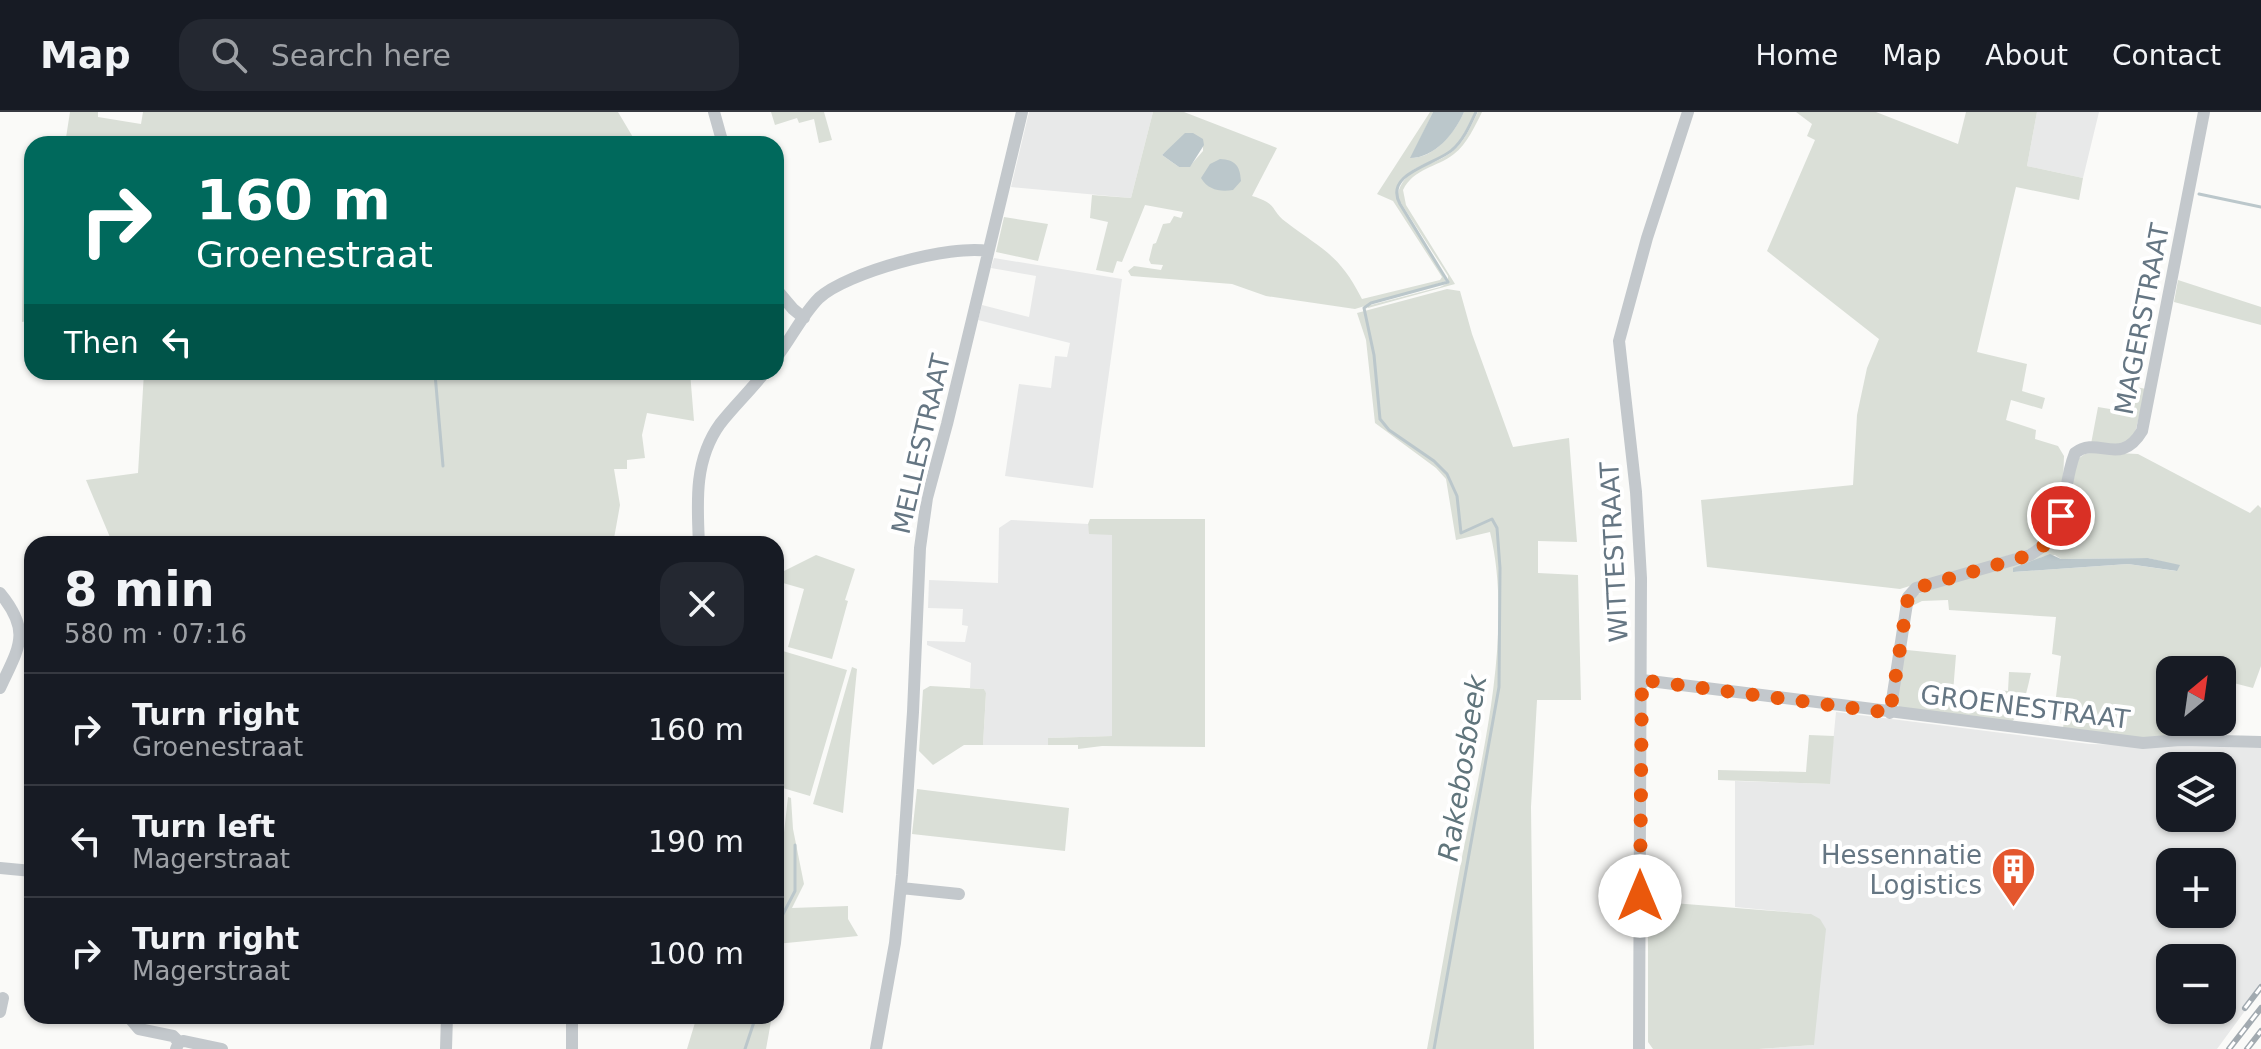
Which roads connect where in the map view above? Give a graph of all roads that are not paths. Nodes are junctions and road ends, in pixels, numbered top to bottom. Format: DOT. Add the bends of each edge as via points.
graph roads {
  1 [pos="714,112"];
  2 [pos="1022,112"];
  3 [pos="1688,112"];
  4 [pos="2204,112"];
  5 [pos="721,136"];
  6 [pos="988,251"];
  7 [pos="784,298"];
  8 [pos="804,318"];
  9 [pos="784,347"];
  10 [pos="758,380"];
  11 [pos="699,536"];
  12 [pos="0,593"];
  13 [pos="1642,680"];
  14 [pos="0,688"];
  15 [pos="1890,713"];
  16 [pos="2261,742"];
  17 [pos="0,868"];
  18 [pos="24,870"];
  19 [pos="901,888"];
  20 [pos="959,894"];
  21 [pos="3,998"];
  22 [pos="0,1012"];
  23 [pos="135,1024"];
  24 [pos="447,1024"];
  25 [pos="572,1024"];
  26 [pos="177,1046"];
  27 [pos="222,1049"];
  28 [pos="446,1049"];
  29 [pos="572,1049"];
  30 [pos="876,1049"];
  31 [pos="1639,1049"];
  1 -- 5 [label="street"];
  2 -- 6 [label="street, MELLESTRAAT"];
  3 -- 13 [label="street, WITTESTRAAT" via="1619,341 1636,492"];
  4 -- 15 [label="street, MAGERSTRAAT" via="2142,431 2123,449 2083,448 2075,453 2061,516 2046,546 1916,588 1908,597"];
  6 -- 8 [label="street" via="963,250 879,267 823,294"];
  6 -- 19 [label="street, MELLESTRAAT" via="927,498 920,548"];
  7 -- 8 [label="street"];
  8 -- 9 [label="street"];
  10 -- 11 [label="street" via="720,425 704,455 698,478"];
  12 -- 14 [label="street" via="20,630 16,654"];
  13 -- 15 [label="street, GROENESTRAAT"];
  13 -- 31 [label="street, WITTESTRAAT"];
  15 -- 16 [label="street, GROENESTRAAT" via="2143,743"];
  17 -- 18 [label="street"];
  19 -- 20 [label="street"];
  19 -- 30 [label="street, MELLESTRAAT"];
  21 -- 22 [label="street"];
  23 -- 26 [label="street" via="173,1036"];
  24 -- 28 [label="street"];
  25 -- 29 [label="street"];
  26 -- 27 [label="street"];
}
